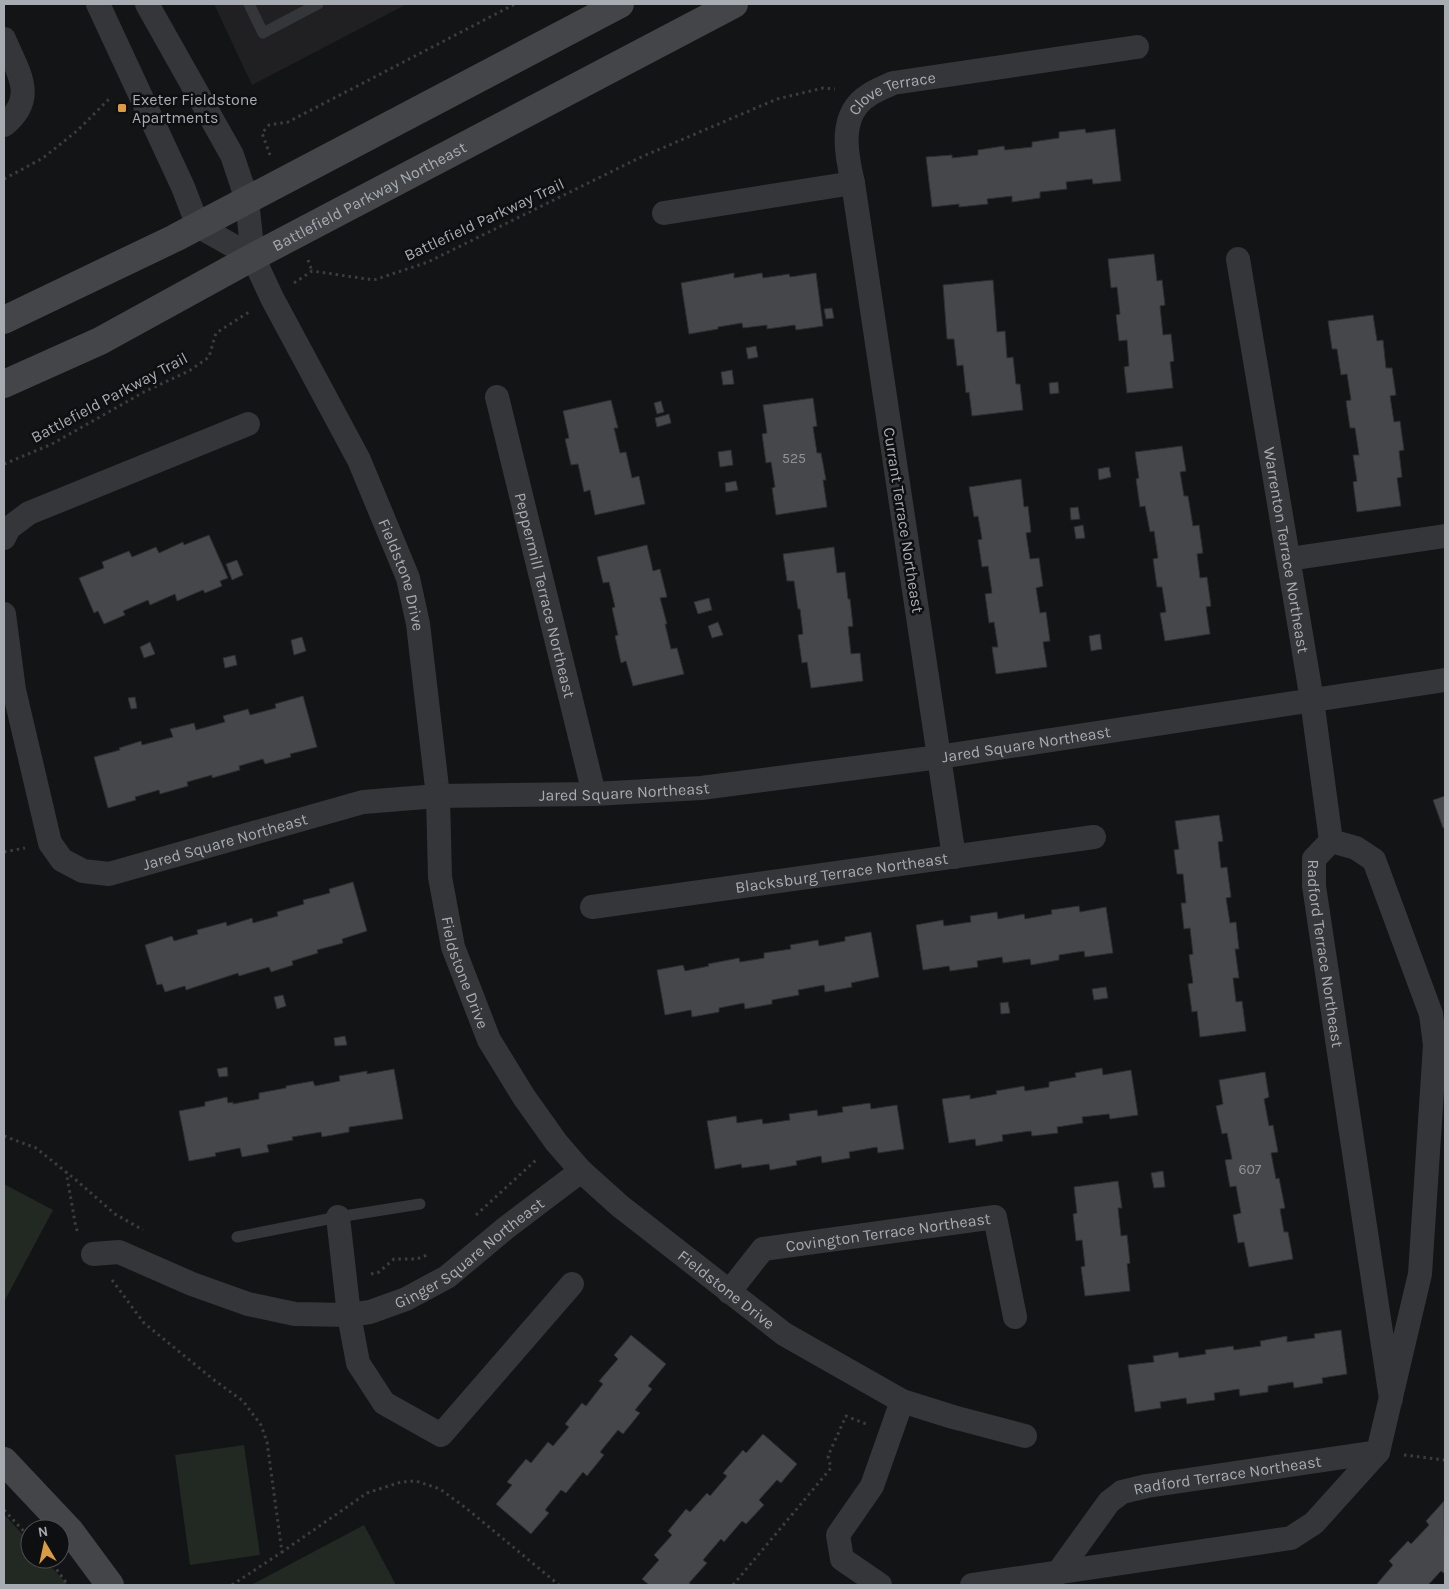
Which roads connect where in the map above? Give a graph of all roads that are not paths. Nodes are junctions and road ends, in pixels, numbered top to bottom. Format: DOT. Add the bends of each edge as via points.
graph roads {
  1 [pos="98,4"];
  2 [pos="147,4"];
  3 [pos="249,4"];
  4 [pos="318,4"];
  5 [pos="620,4"];
  6 [pos="734,4"];
  7 [pos="4,39"];
  8 [pos="1137,48"];
  9 [pos="4,125"];
  10 [pos="853,183"];
  11 [pos="247,200"];
  12 [pos="664,213"];
  13 [pos="198,226"];
  14 [pos="253,257"];
  15 [pos="1238,259"];
  16 [pos="4,320"];
  17 [pos="4,384"];
  18 [pos="497,397"];
  19 [pos="248,424"];
  20 [pos="1445,536"];
  21 [pos="4,538"];
  22 [pos="1289,559"];
  23 [pos="4,614"];
  24 [pos="1445,680"];
  25 [pos="1312,700"];
  26 [pos="939,757"];
  27 [pos="594,794"];
  28 [pos="438,796"];
  29 [pos="1094,837"];
  30 [pos="1331,841"];
  31 [pos="954,858"];
  32 [pos="592,907"];
  33 [pos="581,1171"];
  34 [pos="420,1204"];
  35 [pos="338,1217"];
  36 [pos="237,1237"];
  37 [pos="93,1254"];
  38 [pos="572,1284"];
  39 [pos="729,1292"];
  40 [pos="349,1315"];
  41 [pos="1015,1317"];
  42 [pos="1391,1399"];
  43 [pos="902,1401"];
  44 [pos="1025,1436"];
  45 [pos="1378,1452"];
  46 [pos="4,1460"];
  47 [pos="1057,1574"];
  48 [pos="110,1585"];
  49 [pos="880,1585"];
  50 [pos="972,1585"];
  1 -- 13 [label="street" via="184,187"];
  2 -- 11 [label="street, Fieldstone Drive" via="232,155"];
  3 -- 4 [label="lane" via="263,32"];
  5 -- 11 [label="main road"];
  6 -- 14 [label="main road, Battlefield Parkway Northeast"];
  7 -- 9 [label="street" via="23,83 23,96 14,117"];
  8 -- 10 [label="street, Clove Terrace" via="893,83 867,96 853,111 846,134"];
  10 -- 12 [label="street"];
  10 -- 26 [label="street, Currant Terrace Northeast"];
  11 -- 13 [label="main road"];
  11 -- 14 [label="street, Fieldstone Drive"];
  13 -- 14 [label="street"];
  13 -- 16 [label="main road"];
  14 -- 17 [label="main road, Battlefield Parkway Northeast" via="100,341"];
  14 -- 28 [label="street, Fieldstone Drive" via="359,460 408,578 418,624"];
  15 -- 22 [label="street, Warrenton Terrace Northeast"];
  18 -- 27 [label="street, Peppermill Terrace Northeast"];
  19 -- 21 [label="street" via="28,513 9,528"];
  20 -- 22 [label="street"];
  22 -- 25 [label="street, Warrenton Terrace Northeast"];
  23 -- 28 [label="street, Jared Square Northeast" via="14,690 50,843 62,860 83,871 109,874 363,802"];
  24 -- 25 [label="street, Jared Square Northeast"];
  25 -- 26 [label="street, Jared Square Northeast"];
  25 -- 30 [label="street, Warrenton Terrace Northeast"];
  26 -- 27 [label="street, Jared Square Northeast" via="701,788"];
  26 -- 31 [label="street, Currant Terrace Northeast"];
  27 -- 28 [label="street, Jared Square Northeast"];
  28 -- 33 [label="street, Fieldstone Drive" via="440,877 453,947 489,1040 524,1097"];
  29 -- 31 [label="street, Blacksburg Terrace Northeast"];
  30 -- 42 [label="street, Radford Terrace Northeast" via="1314,859 1314,886"];
  30 -- 42 [label="street, Radford Terrace Northeast" via="1356,848 1374,860 1431,1014 1435,1045 1420,1274"];
  31 -- 32 [label="street, Blacksburg Terrace Northeast"];
  33 -- 39 [label="street, Fieldstone Drive"];
  33 -- 40 [label="street, Ginger Square Northeast" via="447,1277 406,1300"];
  34 -- 35 [label="lane"];
  35 -- 36 [label="lane"];
  35 -- 40 [label="street"];
  37 -- 40 [label="street, Ginger Square Northeast" via="119,1252 248,1304 295,1314"];
  38 -- 40 [label="street" via="441,1435 384,1403 358,1362"];
  39 -- 41 [label="street, Covington Terrace Northeast" via="763,1249 995,1217"];
  39 -- 43 [label="street, Fieldstone Drive" via="784,1334"];
  42 -- 45 [label="street, Radford Terrace Northeast"];
  43 -- 44 [label="street, Fieldstone Drive"];
  43 -- 49 [label="street" via="872,1486 838,1535 842,1558"];
  45 -- 47 [label="street, Radford Terrace Northeast" via="1314,1523 1291,1538"];
  45 -- 47 [label="street, Radford Terrace Northeast" via="1122,1492 1109,1502"];
  46 -- 48 [label="main road" via="70,1530"];
  47 -- 50 [label="street, Radford Terrace Northeast"];
}
